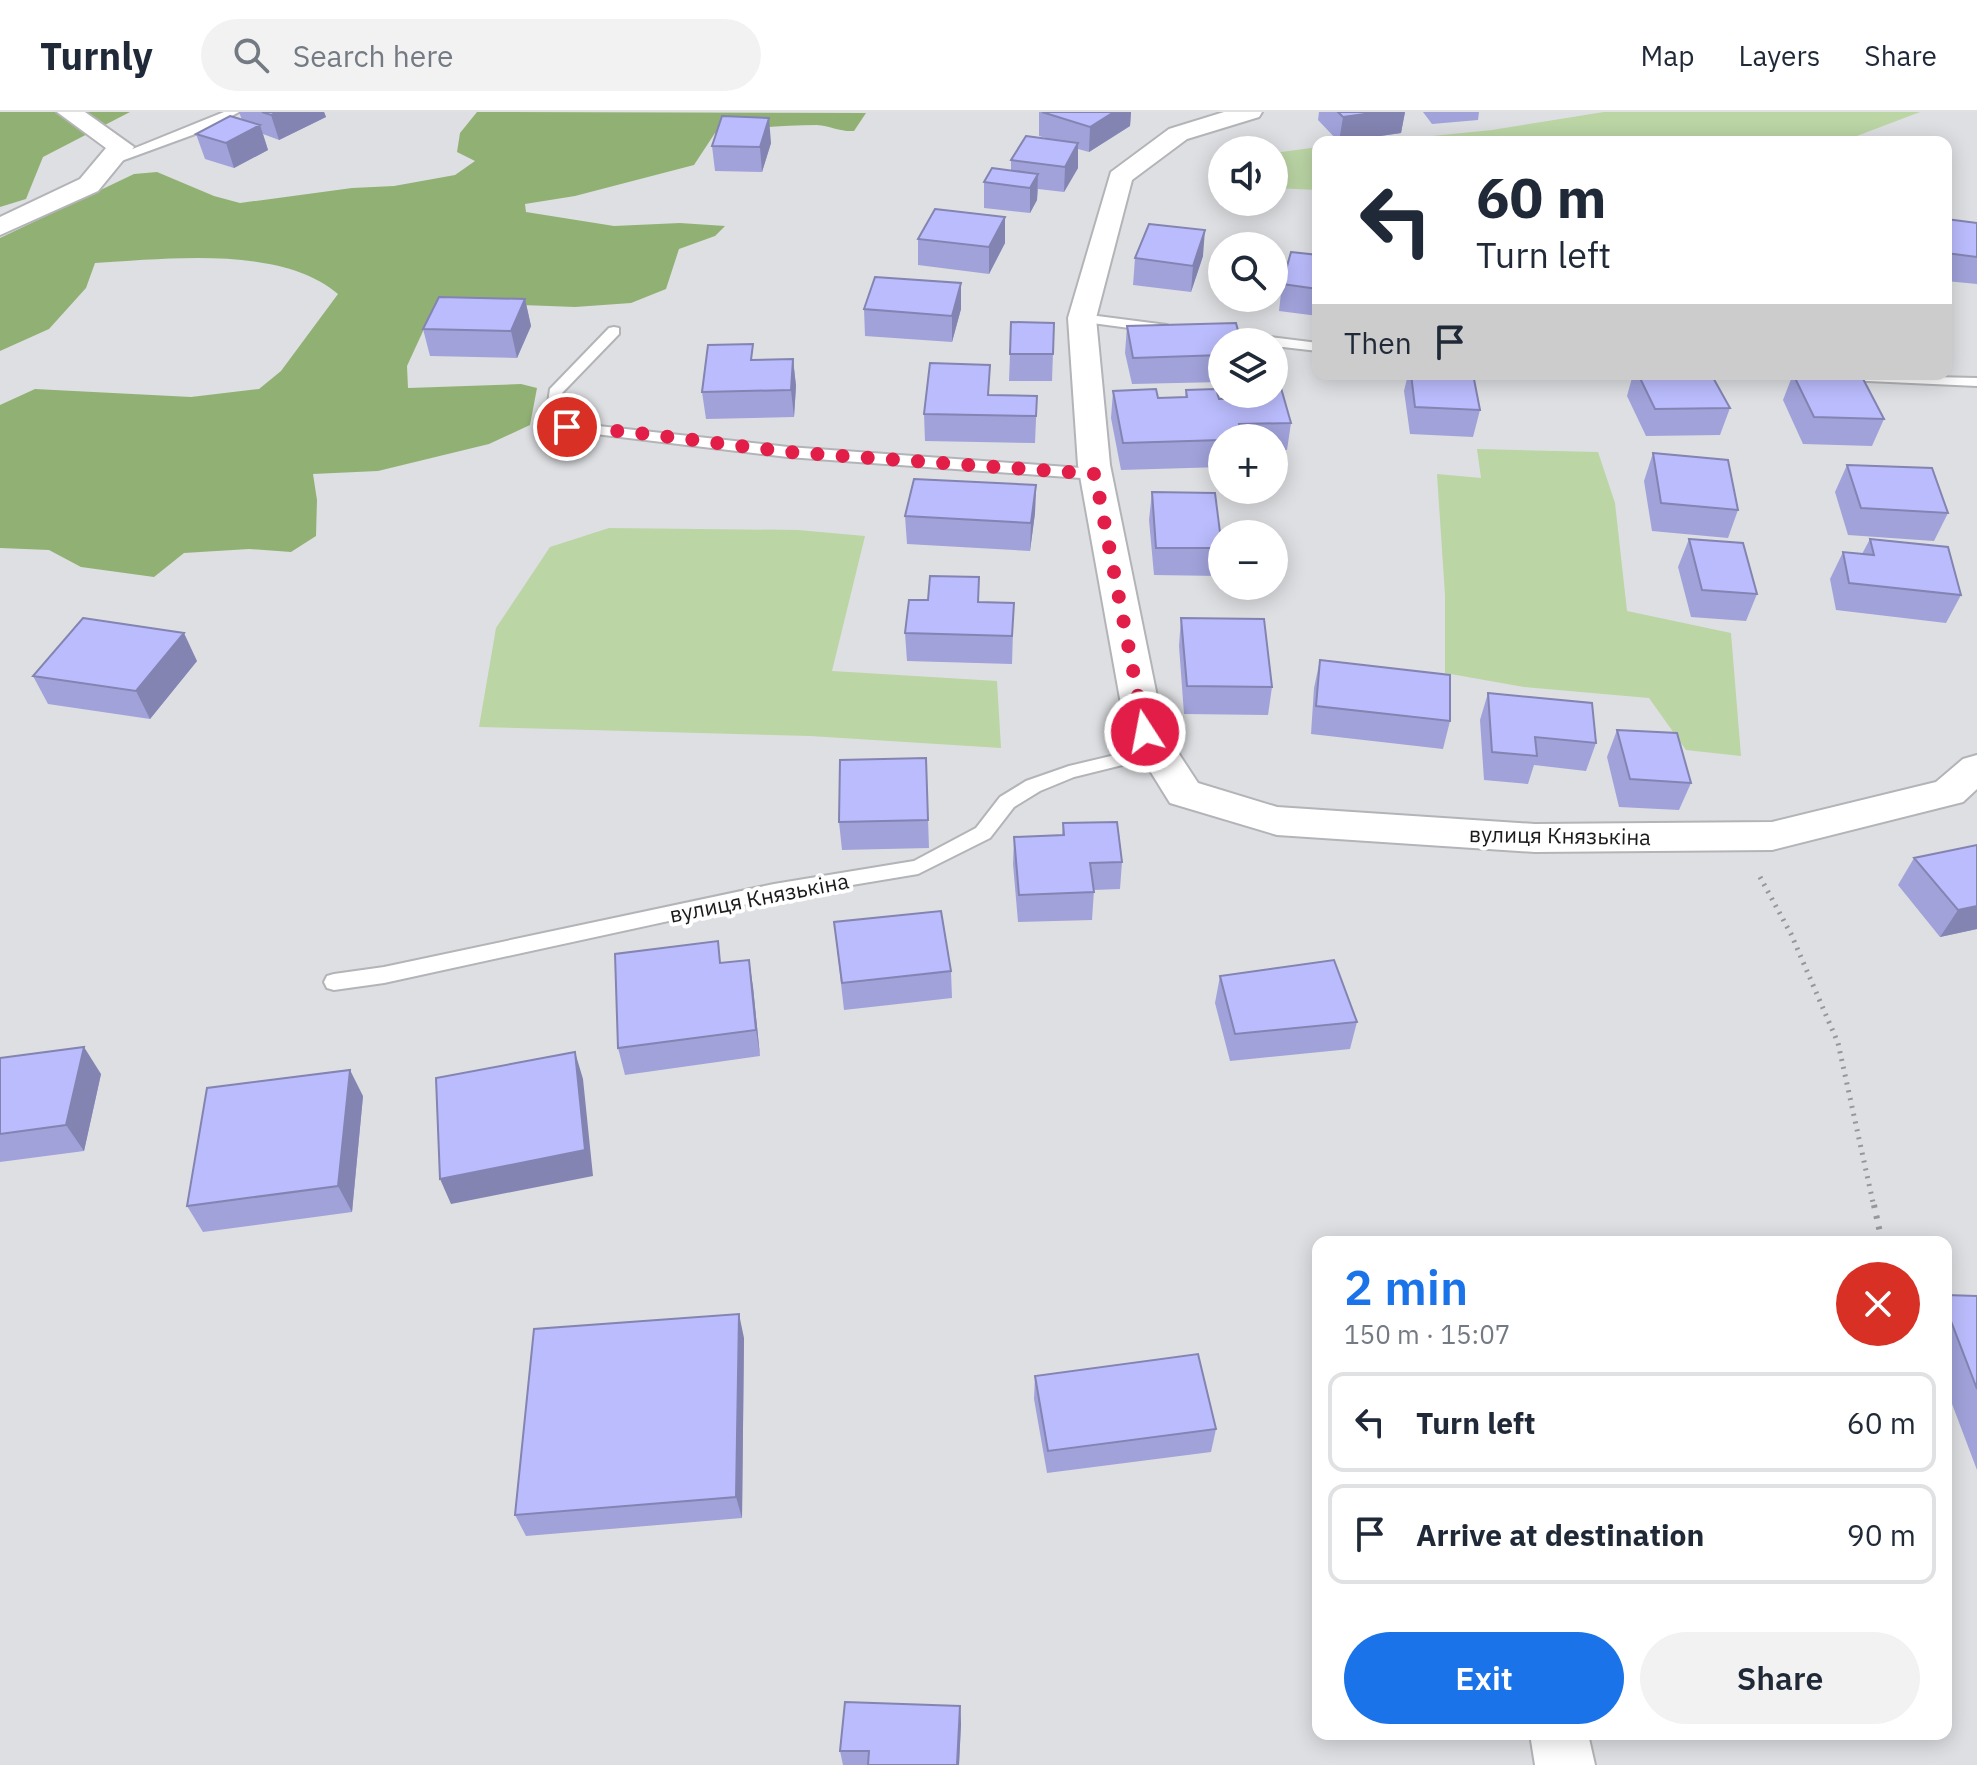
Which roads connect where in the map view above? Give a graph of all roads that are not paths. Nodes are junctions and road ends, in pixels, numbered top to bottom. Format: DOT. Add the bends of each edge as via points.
graph roads {
  1 [pos="69,112"];
  2 [pos="233,112"];
  3 [pos="1250,112"];
  4 [pos="109,161"];
  5 [pos="0,227"];
  6 [pos="1082,318"];
  7 [pos="1176,330"];
  8 [pos="614,331"];
  9 [pos="1192,332"];
  10 [pos="1312,346"];
  11 [pos="1933,380"];
  12 [pos="1977,382"];
  13 [pos="1095,474"];
  14 [pos="1157,751"];
  15 [pos="1977,768"];
  16 [pos="334,982"];
  17 [pos="1560,1740"];
  18 [pos="1565,1765"];
  1 -- 4 [label="street" via="121,147"];
  2 -- 4 [label="lane"];
  3 -- 6 [label="street, вулиця Князькіна" via="1178,134 1120,177"];
  4 -- 5 [label="street" via="89,185"];
  6 -- 7 [label="lane"];
  6 -- 13 [label="street, вулиця Князькіна"];
  8 -- 13 [label="lane" via="555,392 553,417 567,427 788,452"];
  9 -- 10 [label="lane"];
  11 -- 12 [label="lane"];
  13 -- 14 [label="street, вулиця Князькіна" via="1145,732"];
  14 -- 15 [label="street, вулиця Князькіна" via="1184,793 1277,821 1535,838 1772,836 1949,792"];
  14 -- 16 [label="lane, вулиця Князькіна" via="1033,786 1007,802 983,833 918,867 774,891"];
  17 -- 18 [label="street"];
}
